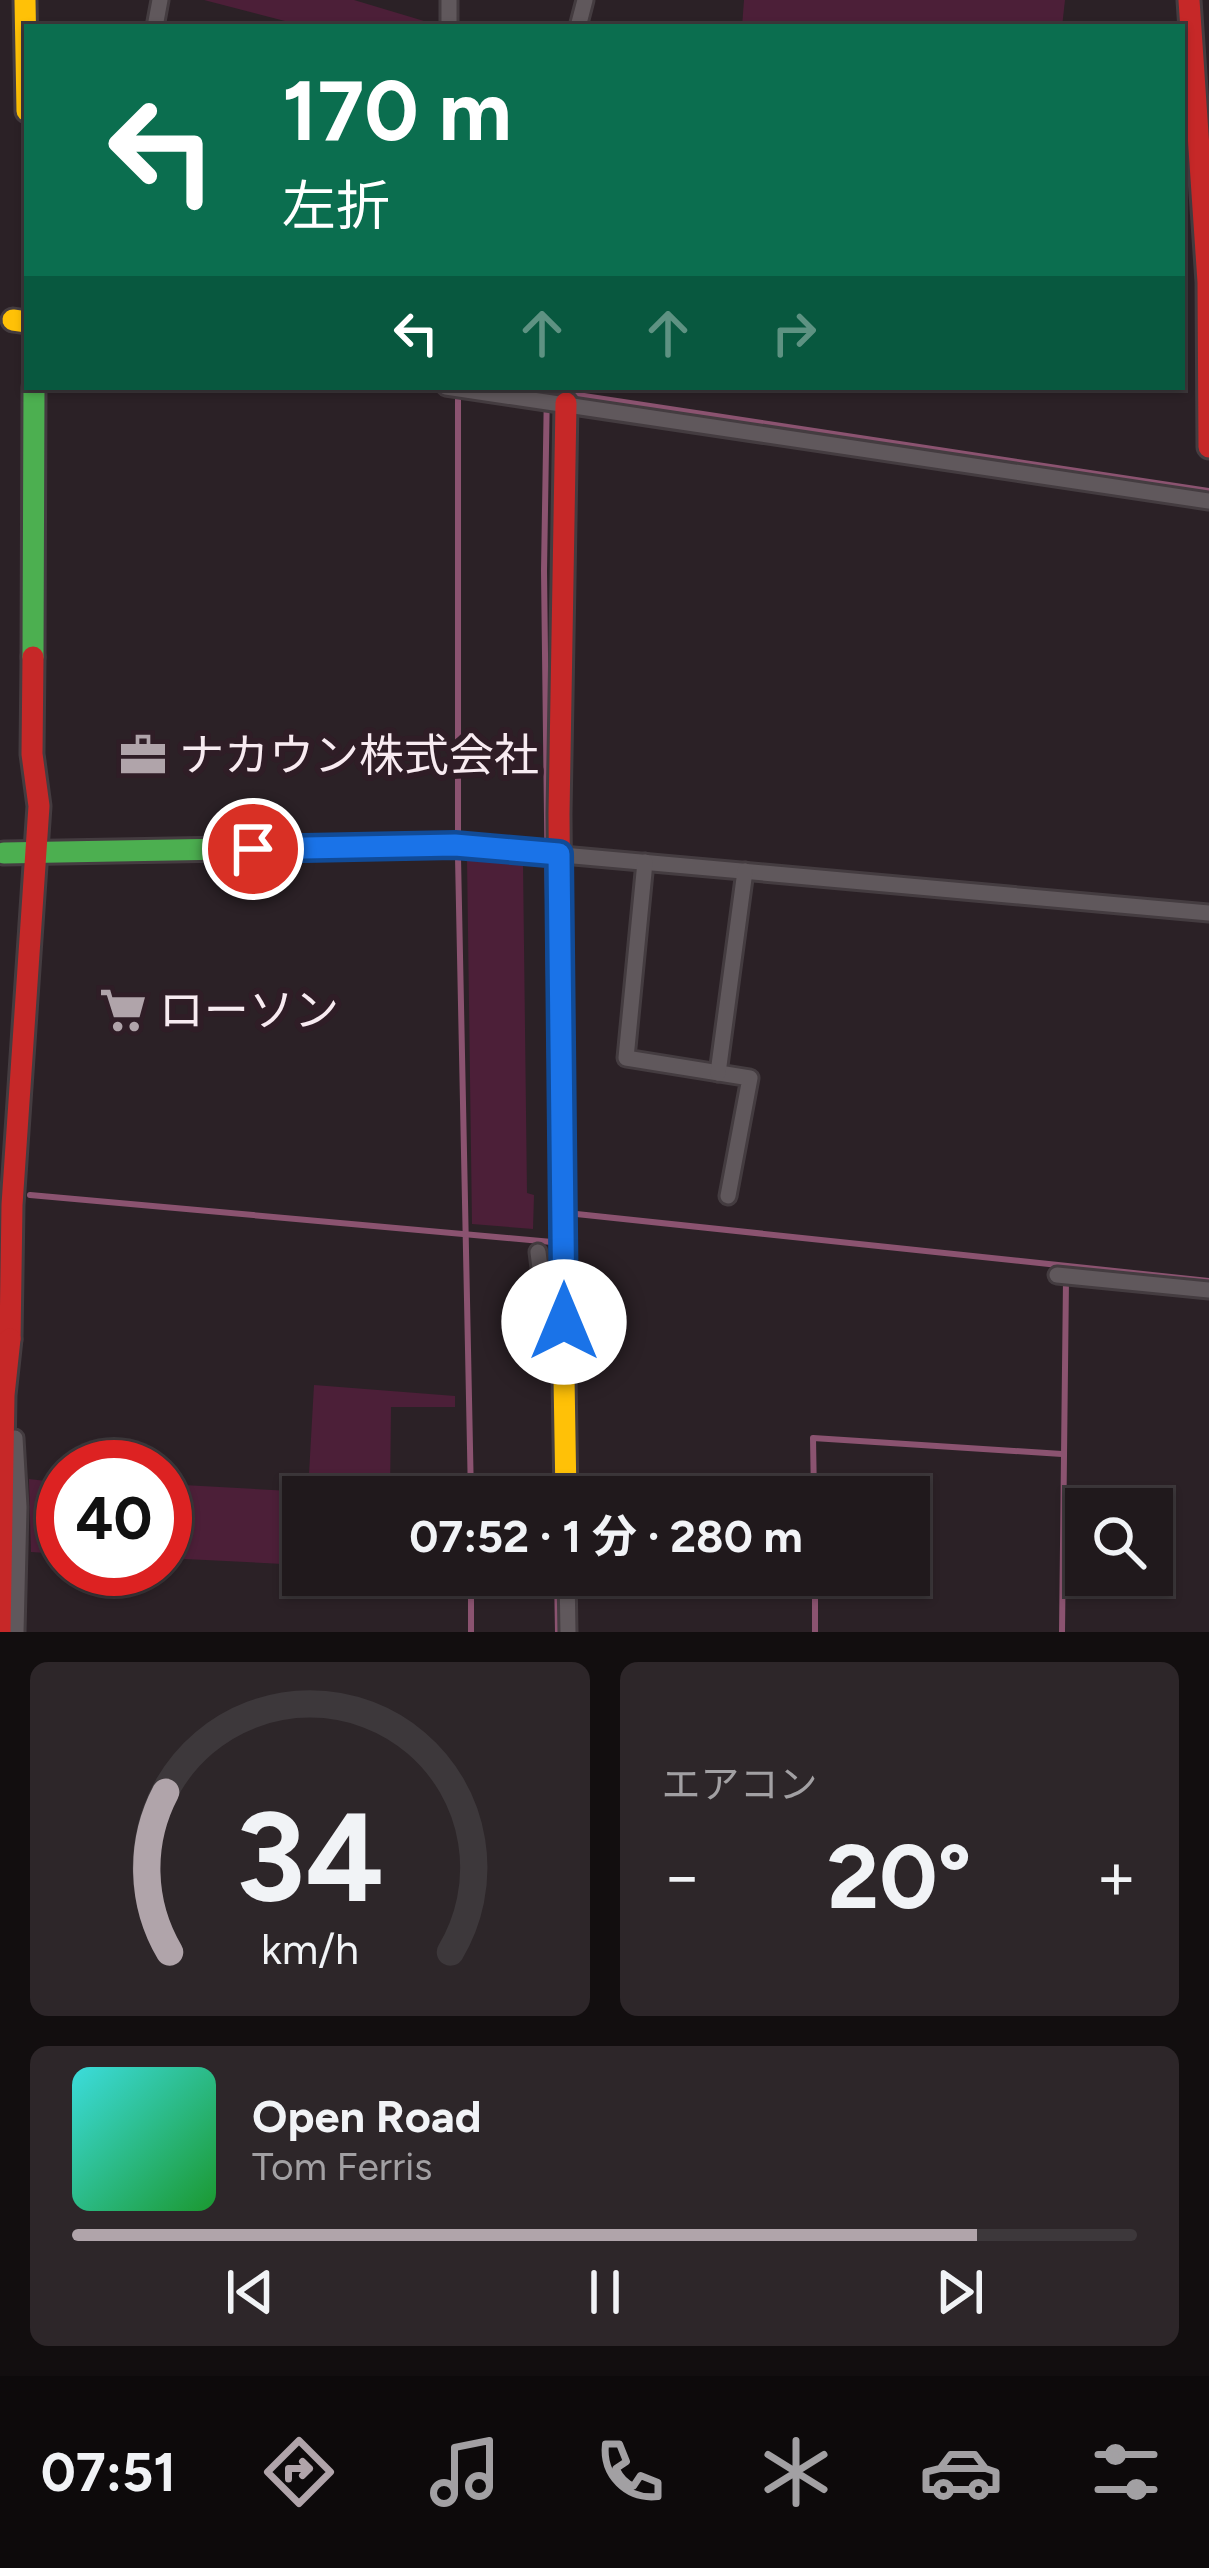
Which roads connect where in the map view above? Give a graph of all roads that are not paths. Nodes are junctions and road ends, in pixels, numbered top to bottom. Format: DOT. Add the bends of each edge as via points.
graph roads {
  1 [pos="1189,0"];
  2 [pos="1197,155"];
  3 [pos="34,390"];
  4 [pos="480,390"];
  5 [pos="559,397"];
  6 [pos="1209,447"];
  7 [pos="1209,501"];
  8 [pos="531,852"];
  9 [pos="4,853"];
  10 [pos="36,854"];
  11 [pos="557,854"];
  12 [pos="645,862"];
  13 [pos="745,871"];
  14 [pos="1209,913"];
  15 [pos="718,1073"];
  16 [pos="728,1196"];
  17 [pos="538,1252"];
  18 [pos="1057,1275"];
  19 [pos="556,1277"];
  20 [pos="1209,1290"];
  21 [pos="10,1339"];
  22 [pos="565,1476"];
  23 [pos="567,1596"];
  24 [pos="0,1632"];
  25 [pos="16,1632"];
  26 [pos="568,1632"];
  1 -- 2 [label="main road"];
  2 -- 6 [label="main road"];
  3 -- 10 [label="main road"];
  4 -- 5 [label="street"];
  5 -- 7 [label="street"];
  5 -- 11 [label="main road"];
  8 -- 10 [label="main road" via="440,845"];
  8 -- 11 [label="street"];
  9 -- 10 [label="main road"];
  10 -- 21 [label="main road"];
  11 -- 12 [label="street"];
  11 -- 19 [label="main road" via="564,1212"];
  12 -- 13 [label="street"];
  12 -- 15 [label="street" via="626,1058"];
  13 -- 14 [label="street"];
  13 -- 15 [label="street"];
  15 -- 16 [label="street" via="750,1078"];
  17 -- 19 [label="street" via="541,1276"];
  18 -- 20 [label="street"];
  19 -- 22 [label="main road"];
  21 -- 24 [label="main road"];
  21 -- 25 [label="street"];
  23 -- 26 [label="street"];
}
